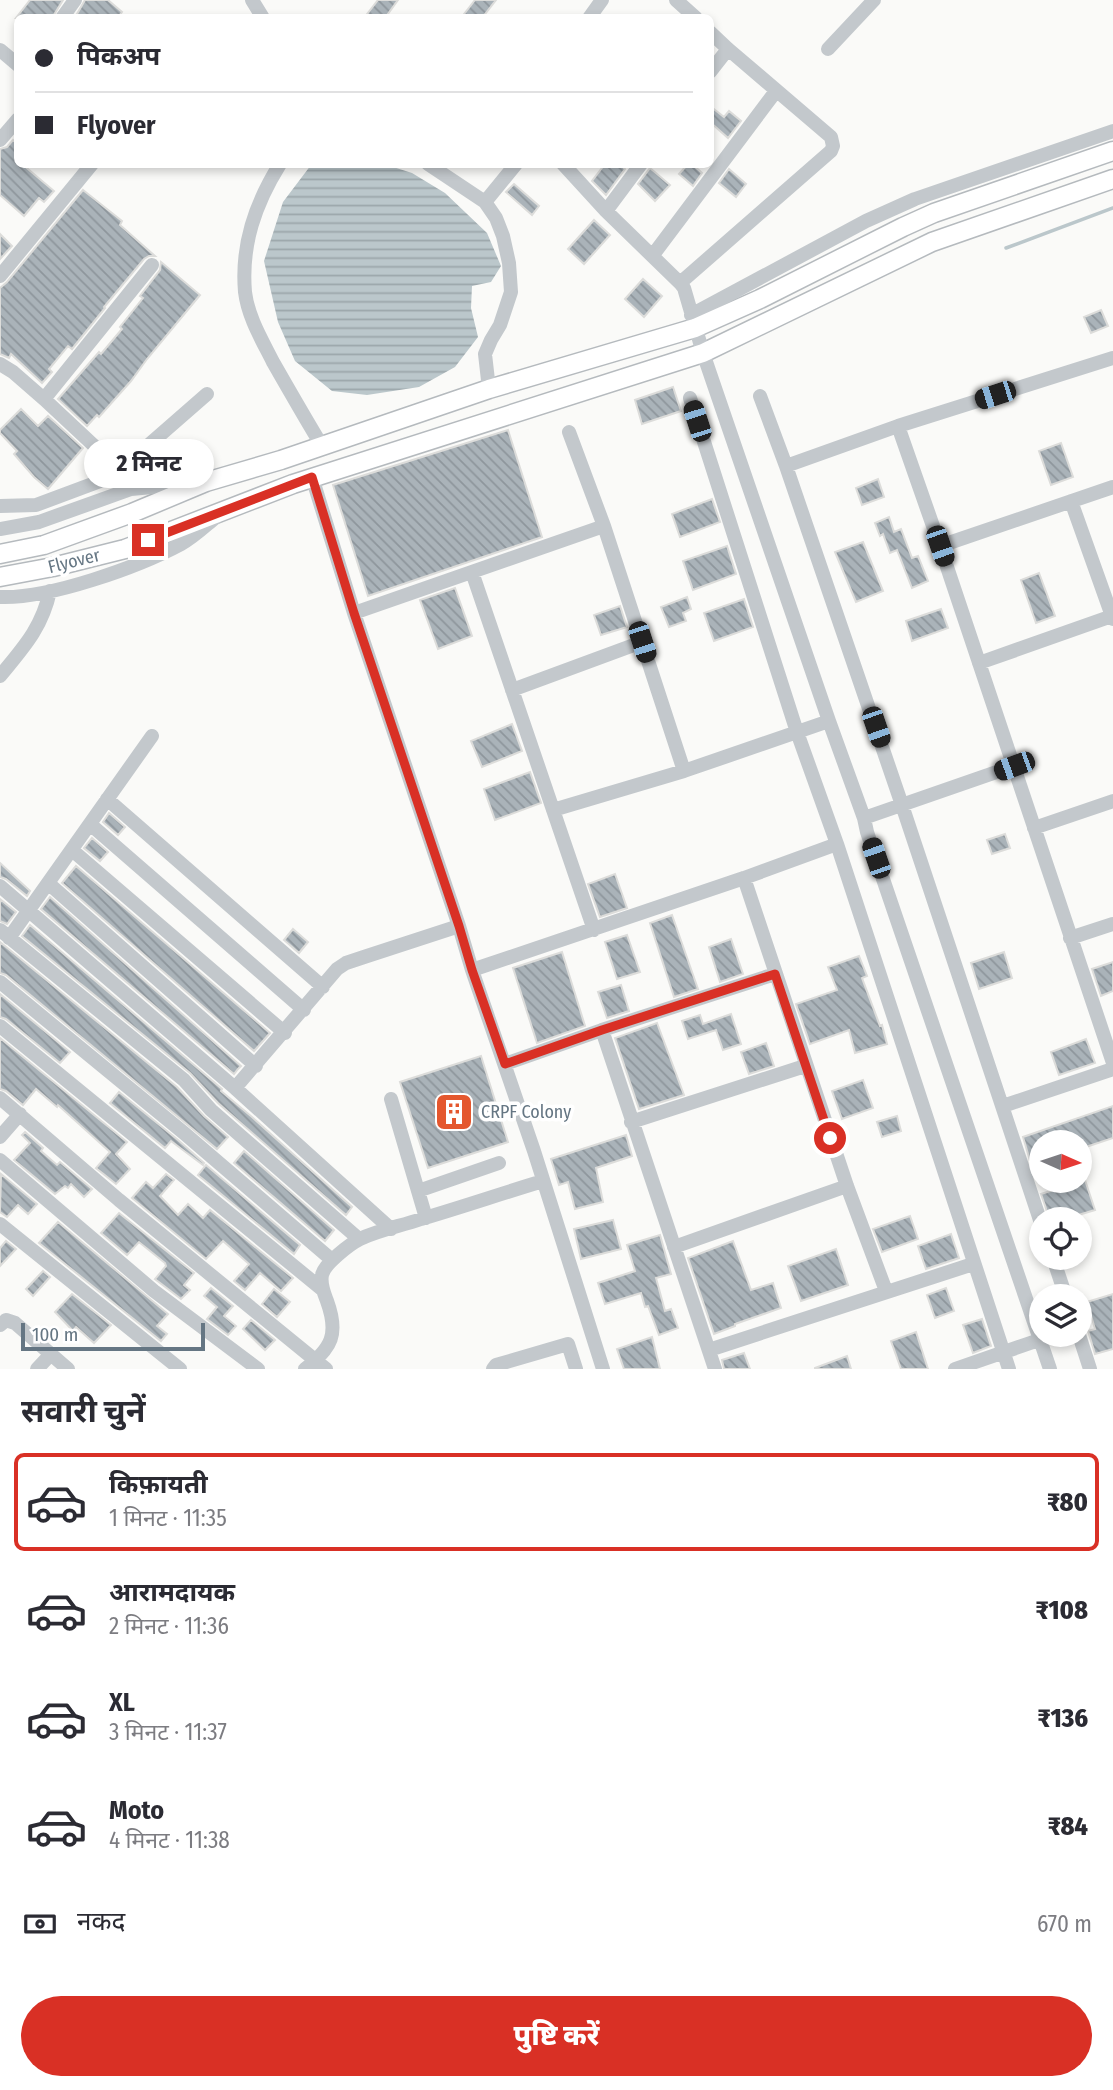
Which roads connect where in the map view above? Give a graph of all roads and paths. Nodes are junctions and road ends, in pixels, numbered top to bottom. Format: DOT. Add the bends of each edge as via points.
graph roads {
  1 [pos="874,0"];
  2 [pos="714,36"];
  3 [pos="728,49"];
  4 [pos="828,49"];
  5 [pos="0,50"];
  6 [pos="14,62"];
  7 [pos="714,67"];
  8 [pos="776,91"];
  9 [pos="14,124"];
  10 [pos="1113,131"];
  11 [pos="0,140"];
  12 [pos="1113,151"];
  13 [pos="89,168"];
  14 [pos="278,168"];
  15 [pos="434,168"];
  16 [pos="513,168"];
  17 [pos="566,168"];
  18 [pos="638,168"];
  19 [pos="1113,178"];
  20 [pos="485,202"];
  21 [pos="606,211"];
  22 [pos="653,255"];
  23 [pos="152,265"];
  24 [pos="0,276"];
  25 [pos="680,283"];
  26 [pos="693,322"];
  27 [pos="703,353"];
  28 [pos="1113,358"];
  29 [pos="0,363"];
  30 [pos="489,389"];
  31 [pos="207,394"];
  32 [pos="760,396"];
  33 [pos="690,398"];
  34 [pos="44,399"];
  35 [pos="898,426"];
  36 [pos="569,432"];
  37 [pos="322,446"];
  38 [pos="281,460"];
  39 [pos="786,466"];
  40 [pos="120,470"];
  41 [pos="312,477"];
  42 [pos="206,482"];
  43 [pos="293,484"];
  44 [pos="1113,487"];
  45 [pos="131,489"];
  46 [pos="1071,501"];
  47 [pos="0,506"];
  48 [pos="225,510"];
  49 [pos="604,526"];
  50 [pos="0,528"];
  51 [pos="940,546"];
  52 [pos="0,554"];
  53 [pos="472,572"];
  54 [pos="0,577"];
  55 [pos="50,591"];
  56 [pos="0,597"];
  57 [pos="354,613"];
  58 [pos="1112,617"];
  59 [pos="642,642"];
  60 [pos="979,663"];
  61 [pos="0,676"];
  62 [pos="512,690"];
  63 [pos="829,721"];
  64 [pos="797,732"];
  65 [pos="152,736"];
  66 [pos="1014,766"];
  67 [pos="684,771"];
  68 [pos="107,799"];
  69 [pos="1113,801"];
  70 [pos="902,805"];
  71 [pos="553,810"];
  72 [pos="864,818"];
  73 [pos="90,824"];
  74 [pos="1034,828"];
  75 [pos="836,844"];
  76 [pos="72,850"];
  77 [pos="744,878"];
  78 [pos="48,883"];
  79 [pos="0,886"];
  80 [pos="29,910"];
  81 [pos="1113,924"];
  82 [pos="459,926"];
  83 [pos="594,930"];
  84 [pos="5,934"];
  85 [pos="1070,938"];
  86 [pos="472,970"];
  87 [pos="775,974"];
  88 [pos="0,982"];
  89 [pos="323,987"];
  90 [pos="304,1010"];
  91 [pos="0,1026"];
  92 [pos="602,1030"];
  93 [pos="285,1033"];
  94 [pos="1113,1063"];
  95 [pos="505,1064"];
  96 [pos="256,1066"];
  97 [pos="805,1066"];
  98 [pos="1113,1069"];
  99 [pos="235,1088"];
  100 [pos="0,1098"];
  101 [pos="391,1098"];
  102 [pos="1003,1106"];
  103 [pos="20,1114"];
  104 [pos="631,1122"];
  105 [pos="0,1137"];
  106 [pos="0,1160"];
  107 [pos="499,1163"];
  108 [pos="543,1181"];
  109 [pos="847,1186"];
  110 [pos="418,1191"];
  111 [pos="1036,1207"];
  112 [pos="426,1218"];
  113 [pos="0,1224"];
  114 [pos="391,1229"];
  115 [pos="359,1240"];
  116 [pos="674,1247"];
  117 [pos="332,1260"];
  118 [pos="973,1264"];
  119 [pos="323,1290"];
  120 [pos="886,1292"];
  121 [pos="1029,1310"];
  122 [pos="0,1325"];
  123 [pos="593,1336"];
  124 [pos="568,1344"];
  125 [pos="1029,1344"];
  126 [pos="1042,1347"];
  127 [pos="1083,1347"];
  128 [pos="709,1350"];
  129 [pos="1003,1353"];
  130 [pos="51,1354"];
  131 [pos="316,1366"];
  132 [pos="37,1369"];
  133 [pos="68,1369"];
  134 [pos="180,1369"];
  135 [pos="258,1369"];
  136 [pos="493,1369"];
  137 [pos="576,1369"];
  138 [pos="603,1369"];
  139 [pos="715,1369"];
  140 [pos="955,1369"];
  141 [pos="1009,1369"];
  142 [pos="1050,1369"];
  143 [pos="1090,1369"];
  1 -- 4 [label="street"];
  2 -- 3 [label="street"];
  3 -- 7 [label="street"];
  3 -- 8 [label="street"];
  5 -- 6 [label="street"];
  8 -- 22 [label="street"];
  8 -- 25 [label="street" via="831,137 831,151"];
  9 -- 11 [label="street"];
  10 -- 26 [label="street" via="915,199 832,240"];
  12 -- 26 [label="main road, Flyover" via="934,213 760,299"];
  13 -- 24 [label="street"];
  14 -- 37 [label="street" via="250,226 245,294 257,331"];
  15 -- 20 [label="street"];
  16 -- 20 [label="street"];
  17 -- 21 [label="street"];
  18 -- 21 [label="street"];
  19 -- 27 [label="main road, Flyover" via="932,242"];
  20 -- 30 [label="street" via="503,236 511,292 485,354"];
  21 -- 22 [label="street"];
  22 -- 25 [label="street"];
  23 -- 34 [label="street"];
  25 -- 26 [label="street"];
  26 -- 27 [label="street"];
  26 -- 30 [label="main road, Flyover"];
  27 -- 41 [label="main road, Flyover"];
  27 -- 63 [label="street"];
  28 -- 35 [label="street"];
  29 -- 34 [label="street"];
  30 -- 37 [label="main road, Flyover"];
  31 -- 40 [label="street"];
  32 -- 39 [label="street"];
  33 -- 64 [label="street"];
  34 -- 40 [label="street"];
  35 -- 39 [label="street"];
  35 -- 51 [label="street"];
  36 -- 49 [label="street"];
  37 -- 38 [label="main road, Flyover"];
  38 -- 42 [label="main road, Flyover"];
  38 -- 43 [label="main road"];
  39 -- 70 [label="street"];
  40 -- 45 [label="street"];
  40 -- 47 [label="street" via="36,505"];
  41 -- 43 [label="main road, Flyover"];
  41 -- 57 [label="street"];
  42 -- 45 [label="street"];
  42 -- 52 [label="main road, Flyover" via="44,545"];
  43 -- 48 [label="main road, Flyover"];
  44 -- 46 [label="street"];
  45 -- 50 [label="street" via="39,522"];
  46 -- 51 [label="street"];
  46 -- 58 [label="street"];
  48 -- 54 [label="main road, Flyover" via="125,549"];
  48 -- 55 [label="street" via="183,543 117,572"];
  49 -- 53 [label="street"];
  49 -- 59 [label="street"];
  51 -- 60 [label="street"];
  53 -- 57 [label="street"];
  53 -- 62 [label="street"];
  55 -- 56 [label="street"];
  55 -- 61 [label="street" via="35,632"];
  57 -- 82 [label="street"];
  58 -- 60 [label="street"];
  59 -- 62 [label="street"];
  59 -- 67 [label="street"];
  60 -- 66 [label="street"];
  62 -- 71 [label="street"];
  63 -- 64 [label="street"];
  63 -- 72 [label="street"];
  64 -- 67 [label="street"];
  64 -- 75 [label="street"];
  65 -- 68 [label="street"];
  66 -- 70 [label="street"];
  66 -- 74 [label="street"];
  67 -- 71 [label="street"];
  68 -- 73 [label="street"];
  68 -- 89 [label="street"];
  69 -- 74 [label="street"];
  70 -- 72 [label="street"];
  70 -- 102 [label="street"];
  71 -- 83 [label="street"];
  72 -- 121 [label="street"];
  73 -- 76 [label="street"];
  73 -- 90 [label="street"];
  74 -- 85 [label="street"];
  75 -- 77 [label="street"];
  75 -- 118 [label="street"];
  76 -- 78 [label="street"];
  76 -- 93 [label="street"];
  77 -- 83 [label="street"];
  77 -- 87 [label="street"];
  78 -- 80 [label="street"];
  78 -- 96 [label="street"];
  79 -- 80 [label="street"];
  80 -- 84 [label="street"];
  80 -- 99 [label="street"];
  81 -- 85 [label="street"];
  82 -- 86 [label="street"];
  82 -- 89 [label="street" via="346,963"];
  83 -- 86 [label="street"];
  84 -- 115 [label="street" via="184,1080 211,1110"];
  85 -- 94 [label="street"];
  86 -- 95 [label="street"];
  87 -- 92 [label="street"];
  87 -- 97 [label="street"];
  88 -- 117 [label="street"];
  89 -- 90 [label="street"];
  90 -- 93 [label="street"];
  91 -- 119 [label="street"];
  92 -- 95 [label="street"];
  92 -- 104 [label="street"];
  93 -- 96 [label="street"];
  95 -- 108 [label="street"];
  96 -- 99 [label="street"];
  97 -- 104 [label="street"];
  97 -- 109 [label="street"];
  98 -- 102 [label="street"];
  99 -- 114 [label="street"];
  100 -- 103 [label="street"];
  101 -- 110 [label="street"];
  102 -- 111 [label="street"];
  103 -- 105 [label="street"];
  103 -- 131 [label="street"];
  104 -- 116 [label="street"];
  106 -- 135 [label="street" via="154,1291"];
  107 -- 110 [label="street"];
  108 -- 112 [label="street"];
  108 -- 123 [label="street"];
  109 -- 116 [label="street"];
  109 -- 120 [label="street"];
  110 -- 112 [label="street"];
  112 -- 114 [label="street"];
  113 -- 134 [label="street"];
  114 -- 115 [label="street"];
  115 -- 117 [label="street"];
  116 -- 128 [label="street"];
  117 -- 119 [label="street" via="322,1276"];
  118 -- 120 [label="street"];
  118 -- 129 [label="street"];
  119 -- 131 [label="street" via="334,1331"];
  120 -- 128 [label="street"];
  122 -- 130 [label="street" via="15,1323"];
  123 -- 124 [label="street"];
  123 -- 138 [label="street"];
  124 -- 136 [label="street"];
  124 -- 137 [label="street"];
  125 -- 129 [label="street"];
  126 -- 142 [label="street"];
  127 -- 143 [label="street"];
  128 -- 139 [label="street"];
  129 -- 140 [label="street"];
  129 -- 141 [label="street"];
  130 -- 132 [label="street"];
  130 -- 133 [label="street"];
}
